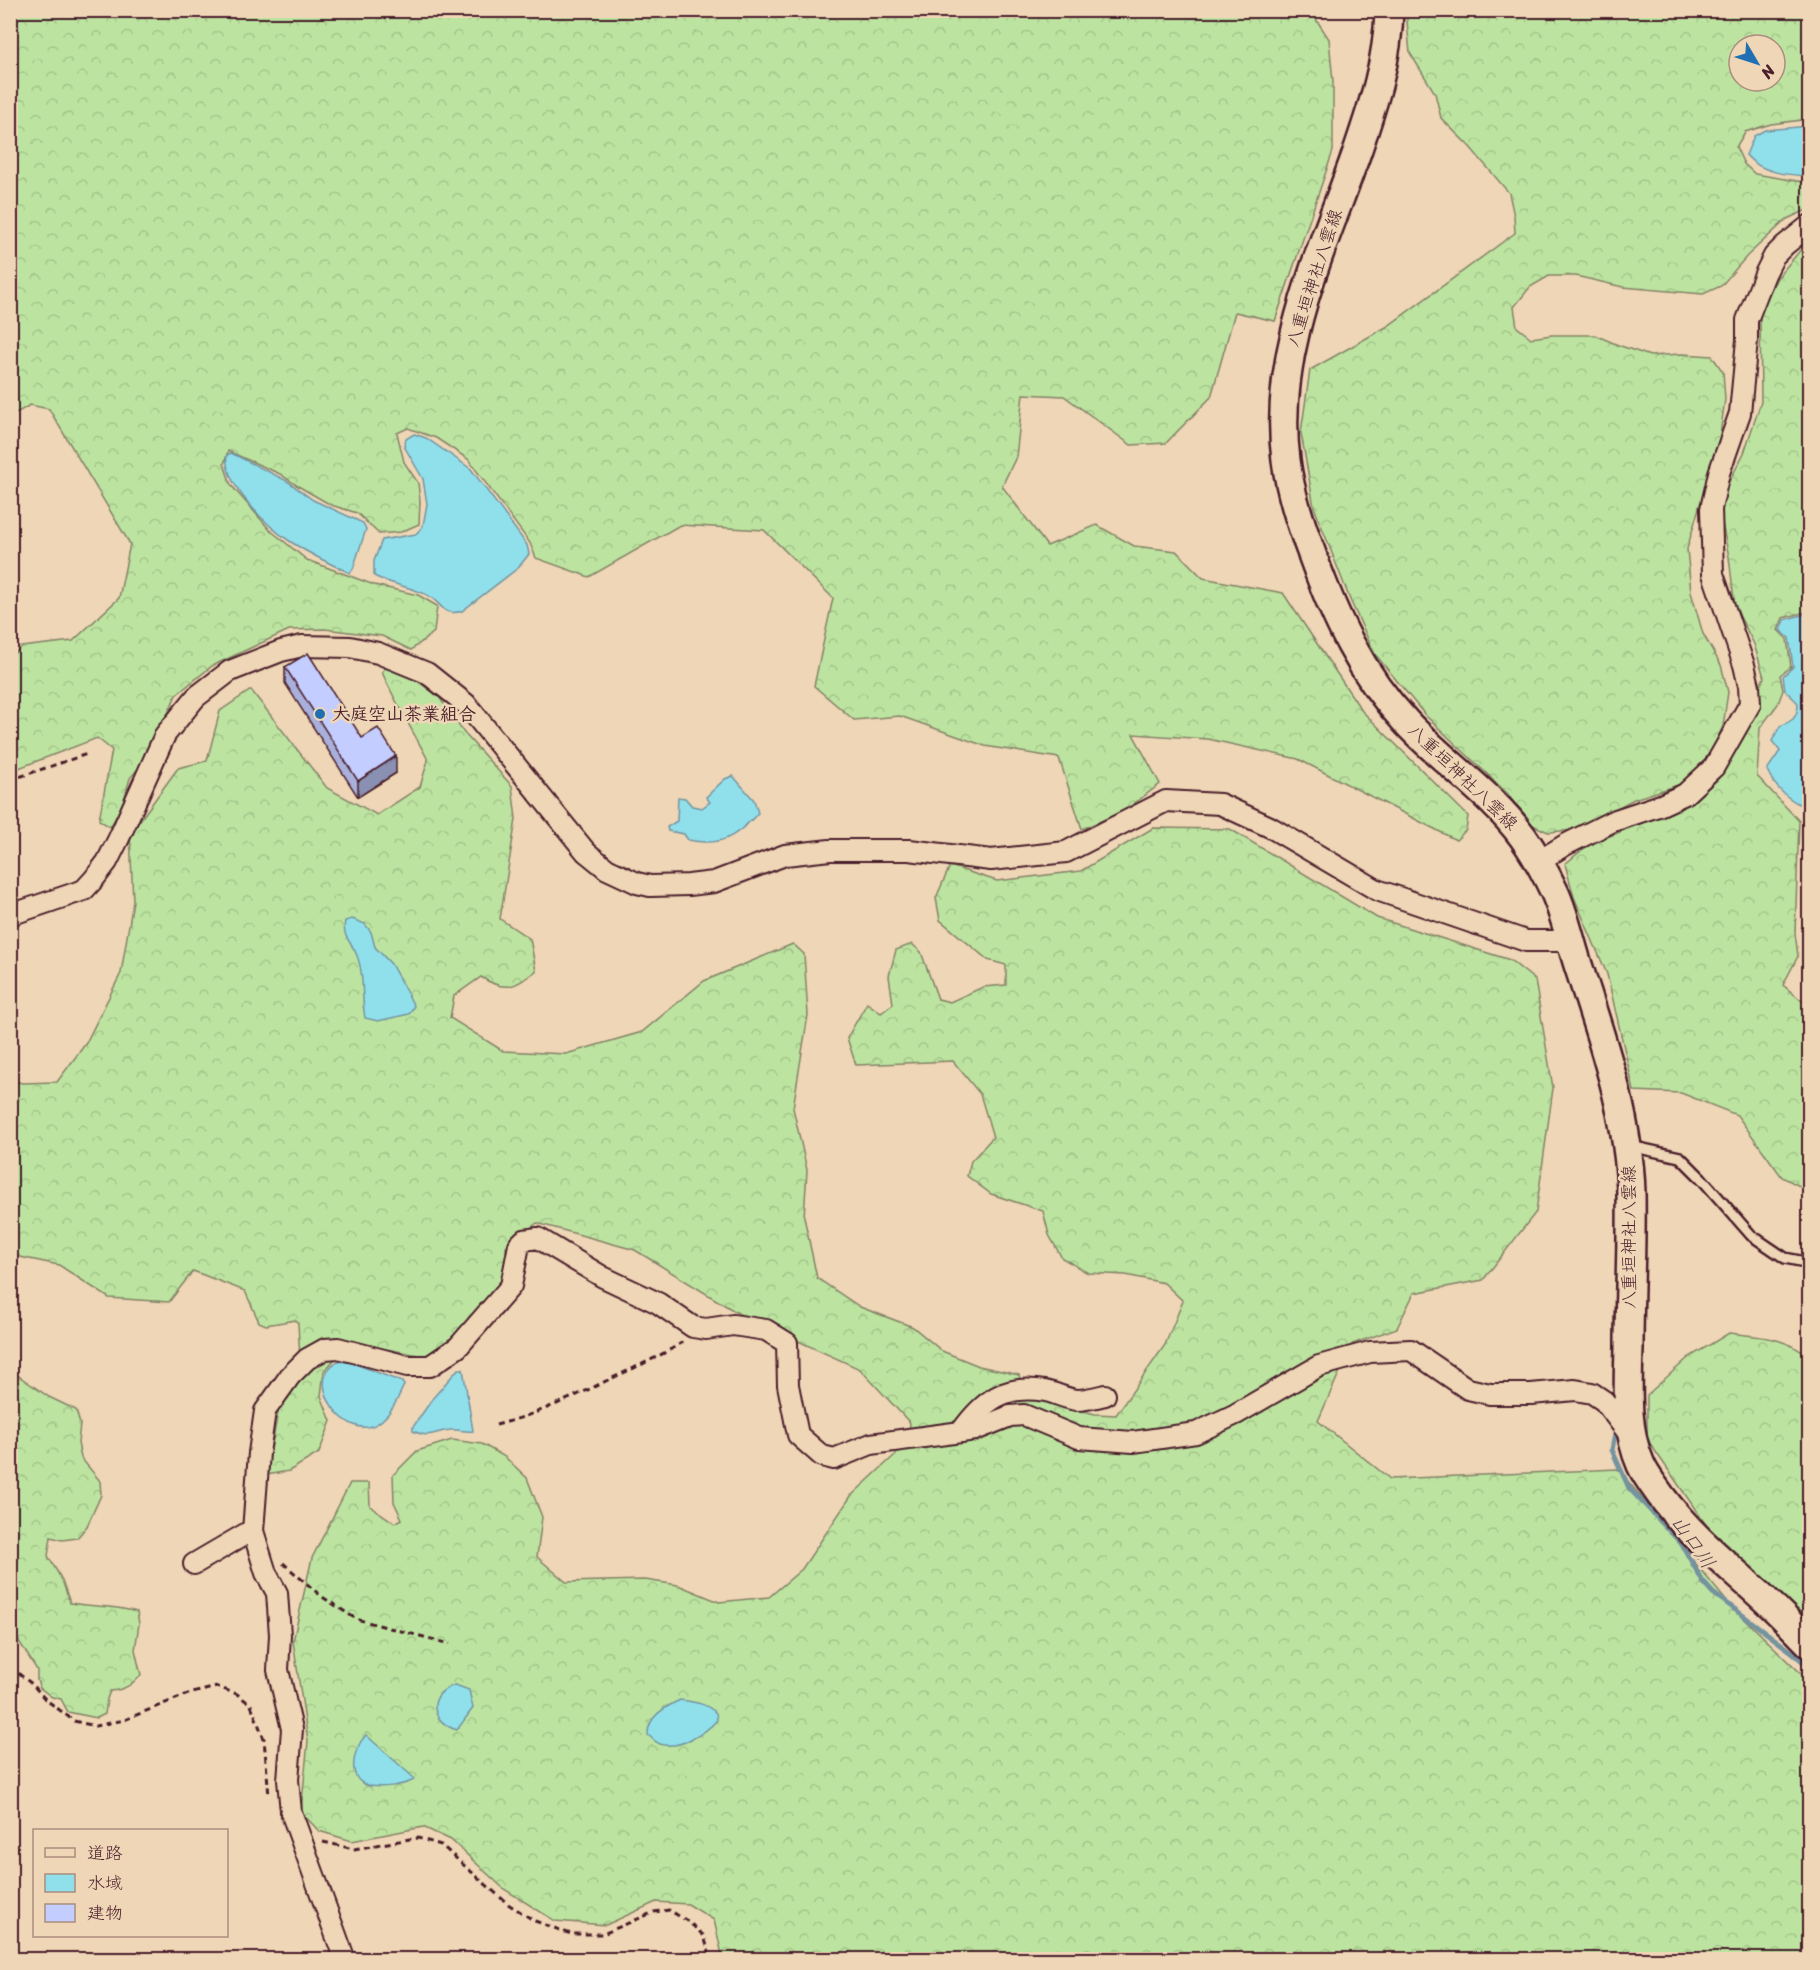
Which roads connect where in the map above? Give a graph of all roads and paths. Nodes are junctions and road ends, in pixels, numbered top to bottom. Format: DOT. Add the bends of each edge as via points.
graph roads {
  1 [pos="1389,10"];
  2 [pos="1809,225"];
  3 [pos="87,754"];
  4 [pos="10,780"];
  5 [pos="1539,861"];
  6 [pos="10,915"];
  7 [pos="1570,941"];
  8 [pos="1628,1146"];
  9 [pos="1809,1263"];
  10 [pos="700,1328"];
  11 [pos="1105,1395"];
  12 [pos="496,1425"];
  13 [pos="961,1432"];
  14 [pos="1632,1438"];
  15 [pos="253,1532"];
  16 [pos="277,1557"];
  17 [pos="194,1564"];
  18 [pos="450,1644"];
  19 [pos="1809,1644"];
  20 [pos="10,1666"];
  21 [pos="271,1801"];
  22 [pos="300,1838"];
  23 [pos="345,1959"];
  24 [pos="711,1959"];
  1 -- 5 [label="main road, 八重垣神社八雲線" via="1387,48 1374,106 1290,348 1283,424 1291,492 1326,594 1363,668 1408,725 1494,805"];
  2 -- 5 [label="street" via="1774,256 1747,320 1740,413 1711,509 1713,574 1744,665 1750,704 1714,767 1684,794 1613,821"];
  3 -- 4 [label="path"];
  5 -- 7 [label="main road, 八重垣神社八雲線" via="1557,898"];
  6 -- 7 [label="street" via="84,890 94,879 119,838 165,735 196,697 245,664 302,646 335,646 378,653 427,673 466,704 586,852 622,878 650,886 714,882 785,855 830,850 909,850 991,860 1066,852 1166,801 1220,804 1270,827 1377,890 1526,941"];
  7 -- 8 [label="main road, 八重垣神社八雲線"];
  8 -- 9 [label="lane" via="1680,1158 1751,1235 1785,1258"];
  8 -- 14 [label="main road, 八重垣神社八雲線" via="1628,1394"];
  10 -- 12 [label="path" via="687,1340 652,1359 521,1419"];
  10 -- 13 [label="street" via="733,1325 766,1330 787,1343 788,1385 798,1436 822,1456 834,1459 871,1444"];
  10 -- 15 [label="street" via="538,1238 524,1240 519,1245 511,1286 458,1347 430,1365 407,1366 338,1348 325,1349 307,1359 290,1376 265,1411"];
  11 -- 13 [label="street" via="1077,1400 1045,1391 1012,1390 993,1398"];
  13 -- 14 [label="street" via="1024,1415 1079,1438 1133,1442 1196,1433 1319,1366 1370,1352 1411,1350 1468,1389 1490,1394 1575,1390 1592,1393 1604,1401"];
  14 -- 19 [label="main road, 八重垣神社八雲線" via="1642,1468 1681,1521"];
  15 -- 17 [label="street"];
  15 -- 22 [label="street" via="277,1593 278,1670 292,1729 288,1780 291,1812"];
  16 -- 18 [label="path" via="321,1596 356,1619"];
  20 -- 21 [label="path" via="74,1721 95,1726 217,1687 237,1694 251,1705 264,1739"];
  22 -- 23 [label="street"];
  22 -- 24 [label="path" via="354,1850 418,1838 441,1845 508,1904 534,1921 571,1934 603,1934 654,1912 669,1910 704,1936"];
}
